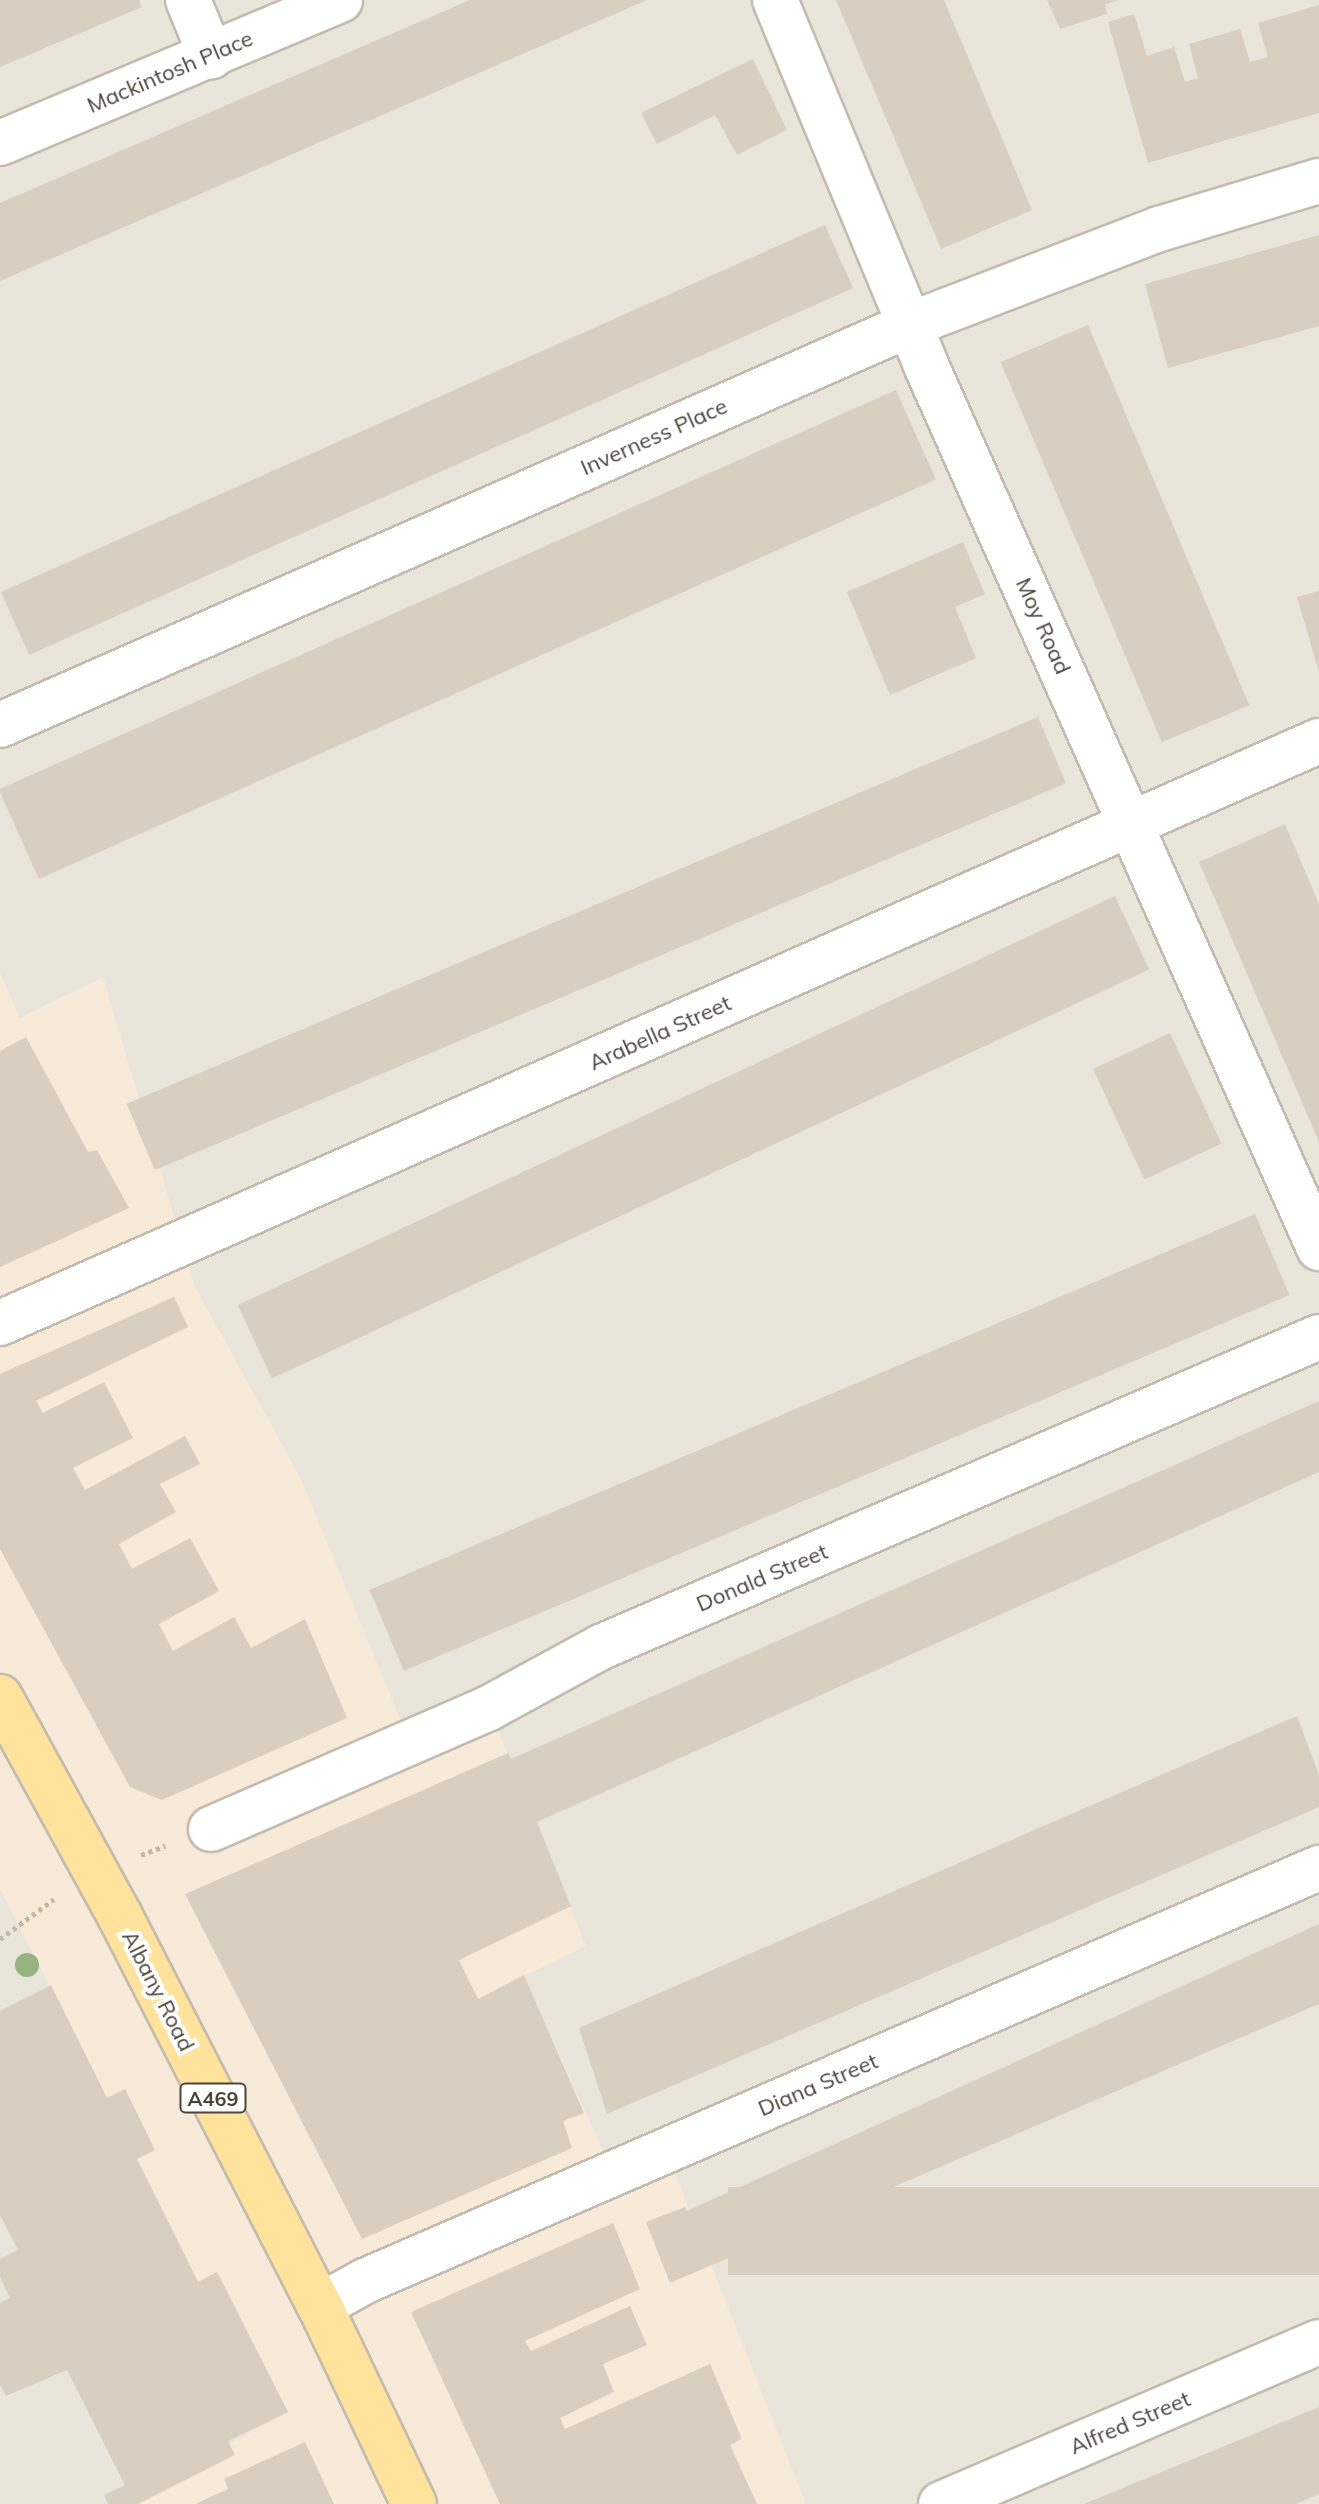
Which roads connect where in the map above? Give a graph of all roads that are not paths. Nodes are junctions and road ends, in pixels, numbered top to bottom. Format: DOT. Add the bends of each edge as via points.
graph roads {
  1 [pos="188,0"];
  2 [pos="340,0"];
  3 [pos="775,0"];
  4 [pos="211,56"];
  5 [pos="0,143"];
  6 [pos="1319,181"];
  7 [pos="909,325"];
  8 [pos="0,725"];
  9 [pos="1319,741"];
  10 [pos="1132,824"];
  11 [pos="1319,1248"];
  12 [pos="0,1323"];
  13 [pos="1319,1337"];
  14 [pos="0,1697"];
  15 [pos="211,1829"];
  16 [pos="1319,1868"];
  17 [pos="320,2306"];
  18 [pos="1319,2342"];
  19 [pos="414,2504"];
  20 [pos="941,2504"];
  1 -- 4 [label="street"];
  2 -- 4 [label="street, Mackintosh Place"];
  3 -- 7 [label="street, Moy Road"];
  4 -- 5 [label="street, Mackintosh Place"];
  6 -- 7 [label="street, Inverness Place" via="1159,229"];
  7 -- 8 [label="street, Inverness Place"];
  7 -- 10 [label="street, Moy Road"];
  9 -- 10 [label="street, Arabella Street"];
  10 -- 11 [label="street, Moy Road"];
  10 -- 12 [label="street, Arabella Street"];
  13 -- 15 [label="street, Donald Street" via="601,1647 489,1708"];
  14 -- 17 [label="main road, Albany Road / A469" via="120,1916"];
  16 -- 17 [label="street, Diana Street" via="365,2281"];
  17 -- 19 [label="main road, Albany Road / A469"];
  18 -- 20 [label="street, Alfred Street"];
}
